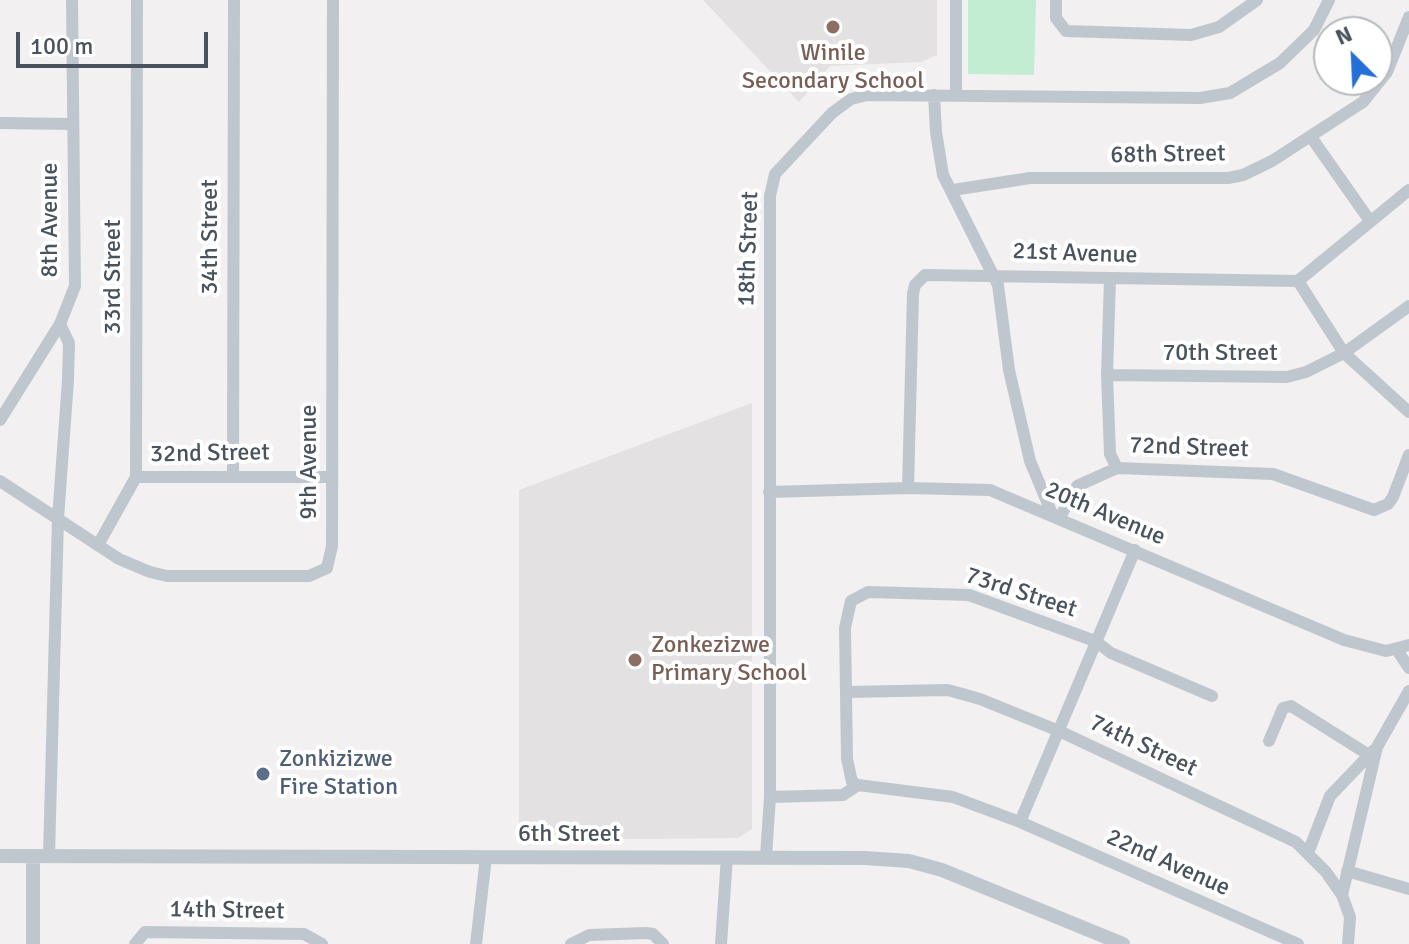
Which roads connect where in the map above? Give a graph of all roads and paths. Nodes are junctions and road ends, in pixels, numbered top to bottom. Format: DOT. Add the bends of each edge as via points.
graph roads {
  1 [pos="72,0"];
  2 [pos="137,0"];
  3 [pos="234,0"];
  4 [pos="333,0"];
  5 [pos="956,0"];
  6 [pos="1056,0"];
  7 [pos="1257,0"];
  8 [pos="1329,0"];
  9 [pos="1409,17"];
  10 [pos="934,95"];
  11 [pos="956,95"];
  12 [pos="0,123"];
  13 [pos="72,124"];
  14 [pos="1311,137"];
  15 [pos="953,190"];
  16 [pos="1409,190"];
  17 [pos="1370,221"];
  18 [pos="990,273"];
  19 [pos="1110,278"];
  20 [pos="1298,281"];
  21 [pos="1409,306"];
  22 [pos="60,324"];
  23 [pos="1344,353"];
  24 [pos="1107,375"];
  25 [pos="1409,412"];
  26 [pos="0,420"];
  27 [pos="1409,455"];
  28 [pos="1117,468"];
  29 [pos="233,475"];
  30 [pos="136,477"];
  31 [pos="332,477"];
  32 [pos="0,481"];
  33 [pos="908,488"];
  34 [pos="769,492"];
  35 [pos="1056,517"];
  36 [pos="58,518"];
  37 [pos="98,545"];
  38 [pos="1135,550"];
  39 [pos="1095,641"];
  40 [pos="1403,648"];
  41 [pos="1409,668"];
  42 [pos="1409,691"];
  43 [pos="848,692"];
  44 [pos="1212,696"];
  45 [pos="1059,731"];
  46 [pos="1269,741"];
  47 [pos="1373,751"];
  48 [pos="858,785"];
  49 [pos="770,797"];
  50 [pos="1020,822"];
  51 [pos="1308,853"];
  52 [pos="0,856"];
  53 [pos="41,856"];
  54 [pos="766,856"];
  55 [pos="486,857"];
  56 [pos="727,857"];
  57 [pos="1347,871"];
  58 [pos="1408,886"];
  59 [pos="1342,895"];
  60 [pos="33,944"];
  61 [pos="135,944"];
  62 [pos="322,944"];
  63 [pos="476,944"];
  64 [pos="571,944"];
  65 [pos="663,944"];
  66 [pos="721,944"];
  67 [pos="1123,944"];
  68 [pos="1298,944"];
  69 [pos="1348,944"];
  1 -- 13 [label="street, 8th Avenue"];
  2 -- 30 [label="street, 33rd Street"];
  3 -- 29 [label="street, 34th Street"];
  4 -- 31 [label="street, 9th Avenue"];
  5 -- 11 [label="street"];
  6 -- 7 [label="street" via="1056,18 1066,31 1191,35 1219,27"];
  8 -- 11 [label="street, 18th Street" via="1314,30 1280,63 1216,98"];
  9 -- 14 [label="street, 68th Street" via="1375,90"];
  10 -- 11 [label="street, 18th Street"];
  10 -- 15 [label="street" via="943,175"];
  10 -- 34 [label="street, 18th Street" via="851,99 775,174 770,196"];
  12 -- 13 [label="street"];
  13 -- 22 [label="street, 8th Avenue" via="75,286"];
  14 -- 15 [label="street, 68th Street" via="1259,168 1228,178 1030,178"];
  14 -- 17 [label="street"];
  15 -- 18 [label="street"];
  16 -- 17 [label="street"];
  17 -- 20 [label="street"];
  18 -- 19 [label="street, 21st Avenue"];
  18 -- 33 [label="street, 21st Avenue" via="934,272 915,285"];
  18 -- 35 [label="street" via="998,285 1009,370 1033,474"];
  19 -- 20 [label="street, 21st Avenue"];
  19 -- 24 [label="street, 72nd Street"];
  20 -- 23 [label="street"];
  21 -- 23 [label="street, 70th Street"];
  22 -- 26 [label="street, 8th Avenue"];
  22 -- 36 [label="street" via="69,343"];
  23 -- 24 [label="street, 70th Street" via="1287,377"];
  23 -- 25 [label="street"];
  24 -- 28 [label="street, 72nd Street" via="1110,454"];
  27 -- 28 [label="street, 72nd Street" via="1393,497 1374,510 1273,474"];
  28 -- 35 [label="street" via="1077,486"];
  29 -- 30 [label="street, 32nd Street"];
  29 -- 31 [label="street, 32nd Street"];
  30 -- 37 [label="street, 33rd Street"];
  31 -- 37 [label="street, 9th Avenue" via="332,546 327,568 320,573 167,576 119,559"];
  32 -- 36 [label="street, 9th Avenue"];
  33 -- 34 [label="street, 20th Avenue"];
  33 -- 35 [label="street, 20th Avenue" via="990,490"];
  34 -- 49 [label="street, 18th Street"];
  35 -- 38 [label="street, 20th Avenue"];
  36 -- 37 [label="street, 9th Avenue"];
  36 -- 53 [label="street"];
  38 -- 39 [label="street"];
  38 -- 40 [label="street, 20th Avenue" via="1344,640 1367,648"];
  39 -- 43 [label="street, 73rd Street" via="969,595 868,592 848,605"];
  39 -- 44 [label="street, 73rd Street" via="1111,653"];
  39 -- 45 [label="street"];
  40 -- 41 [label="street"];
  42 -- 47 [label="street"];
  43 -- 45 [label="street, 74th Street" via="948,690"];
  43 -- 48 [label="street, 73rd Street" via="847,759 852,782"];
  45 -- 50 [label="street"];
  45 -- 51 [label="street, 74th Street" via="1296,842"];
  46 -- 47 [label="street" via="1283,708 1291,706"];
  47 -- 51 [label="street" via="1330,796"];
  47 -- 57 [label="street"];
  48 -- 49 [label="street" via="843,795"];
  48 -- 50 [label="street, 22nd Avenue" via="934,792"];
  49 -- 54 [label="street, 18th Street"];
  50 -- 68 [label="street, 22nd Avenue"];
  51 -- 59 [label="street, 74th Street"];
  52 -- 53 [label="street, 6th Street"];
  53 -- 55 [label="street, 6th Street"];
  53 -- 60 [label="street"];
  54 -- 56 [label="street, 6th Street"];
  54 -- 67 [label="street, 6th Street" via="909,861"];
  55 -- 56 [label="street, 6th Street"];
  55 -- 63 [label="street"];
  56 -- 66 [label="street"];
  57 -- 58 [label="street"];
  57 -- 59 [label="street"];
  59 -- 69 [label="street, 74th Street" via="1350,917"];
  61 -- 62 [label="street, 14th Street" via="145,932 304,934"];
  64 -- 65 [label="street" via="589,935 646,933"];
}
